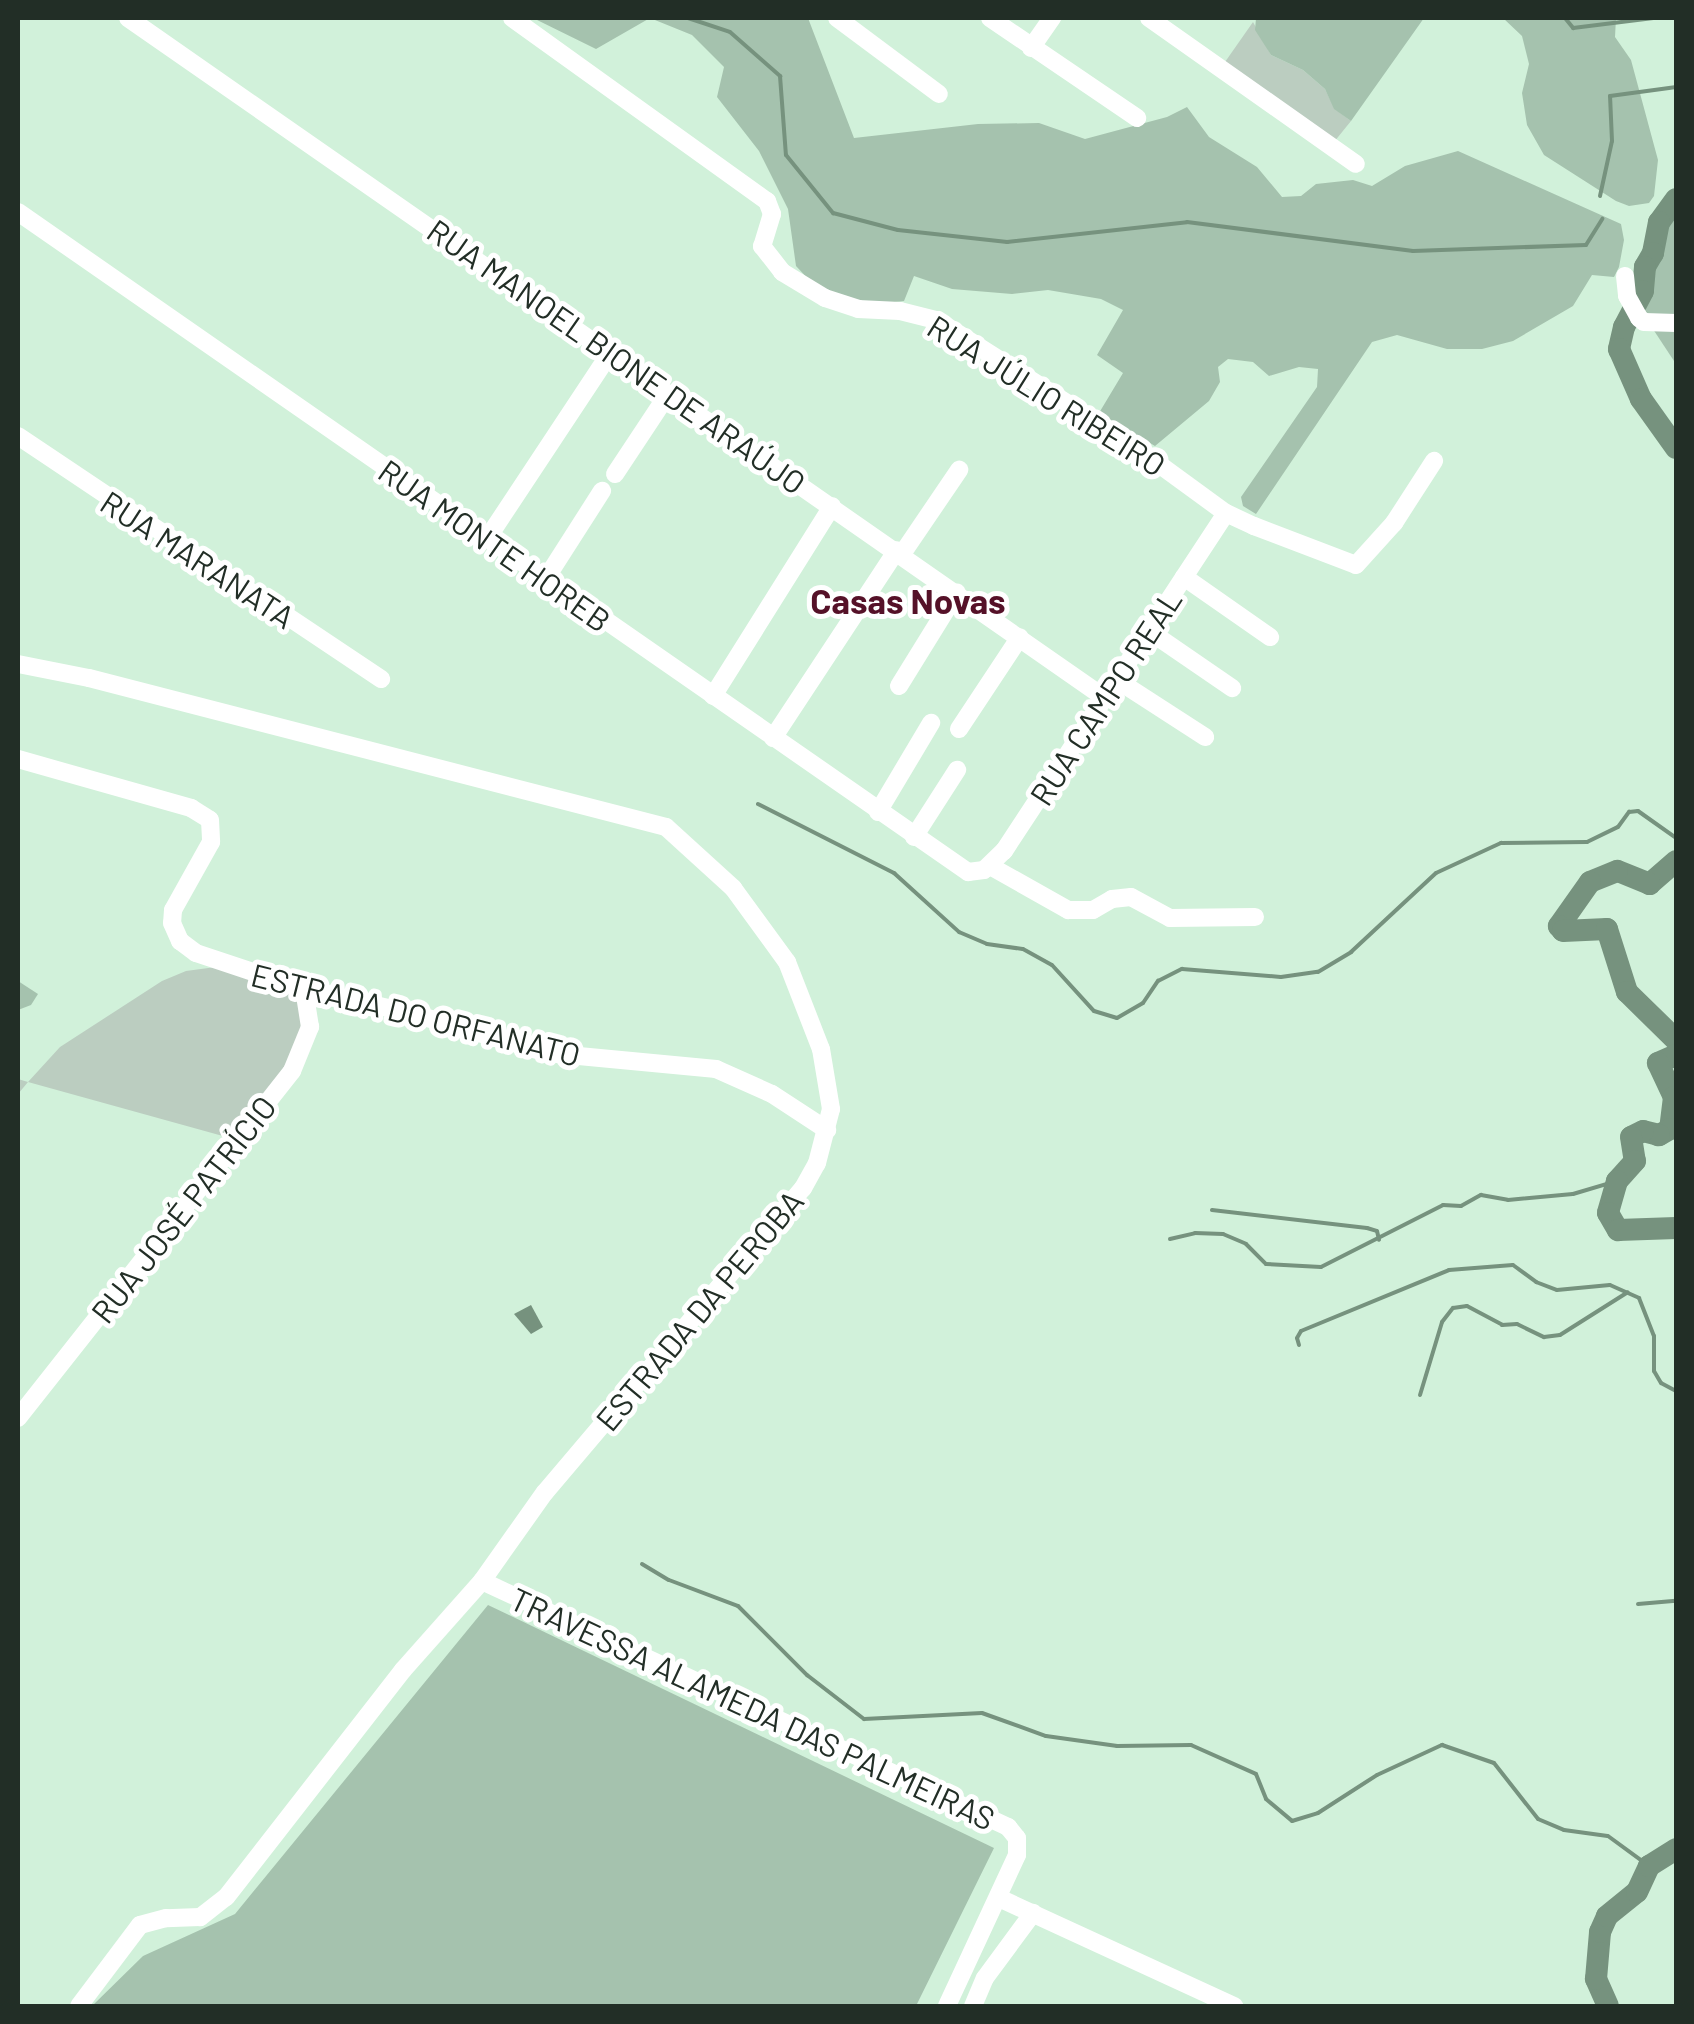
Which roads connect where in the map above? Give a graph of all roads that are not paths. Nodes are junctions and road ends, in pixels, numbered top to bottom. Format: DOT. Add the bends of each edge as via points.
graph roads {
  1 [pos="128,18"];
  2 [pos="512,18"];
  3 [pos="836,18"];
  4 [pos="990,18"];
  5 [pos="1052,18"];
  6 [pos="1150,18"];
  7 [pos="1031,48"];
  8 [pos="938,94"];
  9 [pos="1137,118"];
  10 [pos="1356,164"];
  11 [pos="19,217"];
  12 [pos="1625,276"];
  13 [pos="1673,323"];
  14 [pos="610,353"];
  15 [pos="668,394"];
  16 [pos="18,436"];
  17 [pos="1434,461"];
  18 [pos="959,470"];
  19 [pos="615,474"];
  20 [pos="602,491"];
  21 [pos="832,506"];
  22 [pos="1226,512"];
  23 [pos="487,540"];
  24 [pos="899,552"];
  25 [pos="1184,577"];
  26 [pos="545,580"];
  27 [pos="957,592"];
  28 [pos="1149,631"];
  29 [pos="1270,636"];
  30 [pos="1020,637"];
  31 [pos="18,664"];
  32 [pos="382,679"];
  33 [pos="1117,680"];
  34 [pos="899,686"];
  35 [pos="1232,688"];
  36 [pos="713,696"];
  37 [pos="1105,698"];
  38 [pos="932,724"];
  39 [pos="959,728"];
  40 [pos="1204,737"];
  41 [pos="774,738"];
  42 [pos="18,759"];
  43 [pos="957,770"];
  44 [pos="878,812"];
  45 [pos="914,837"];
  46 [pos="983,869"];
  47 [pos="1255,916"];
  48 [pos="298,986"];
  49 [pos="827,1130"];
  50 [pos="18,1418"];
  51 [pos="482,1581"];
  52 [pos="999,1898"];
  53 [pos="1033,1913"];
  54 [pos="79,2006"];
  55 [pos="947,2006"];
  56 [pos="973,2006"];
  57 [pos="1234,2006"];
  1 -- 14 [label="street, RUA MANOEL BIONE DE ARAÚJO"];
  2 -- 22 [label="street, RUA JÚLIO RIBEIRO" via="767,202 772,214 762,246 782,272 858,309 937,320"];
  3 -- 8 [label="street"];
  4 -- 7 [label="street"];
  5 -- 7 [label="street"];
  6 -- 10 [label="street"];
  7 -- 9 [label="street"];
  11 -- 23 [label="street, RUA MONTE HOREB"];
  12 -- 13 [label="street" via="1635,312"];
  14 -- 15 [label="street, RUA MANOEL BIONE DE ARAÚJO"];
  14 -- 23 [label="street"];
  15 -- 19 [label="street"];
  15 -- 21 [label="street, RUA MANOEL BIONE DE ARAÚJO"];
  16 -- 32 [label="street, RUA MARANATA"];
  17 -- 22 [label="street" via="1394,523 1356,565"];
  18 -- 24 [label="street"];
  20 -- 26 [label="street"];
  21 -- 24 [label="street, RUA MANOEL BIONE DE ARAÚJO"];
  21 -- 36 [label="street"];
  22 -- 25 [label="street, RUA CAMPO REAL"];
  23 -- 26 [label="street, RUA MONTE HOREB"];
  24 -- 27 [label="street, RUA MANOEL BIONE DE ARAÚJO"];
  24 -- 41 [label="street"];
  25 -- 28 [label="street, RUA CAMPO REAL"];
  25 -- 29 [label="street"];
  26 -- 36 [label="street, RUA MONTE HOREB"];
  27 -- 30 [label="street, RUA MANOEL BIONE DE ARAÚJO"];
  27 -- 34 [label="street"];
  28 -- 33 [label="street, RUA CAMPO REAL"];
  28 -- 35 [label="street"];
  30 -- 37 [label="street, RUA MANOEL BIONE DE ARAÚJO"];
  30 -- 39 [label="street"];
  31 -- 49 [label="street, ESTRADA DA PEROBA" via="666,827 733,888 787,962 821,1049 831,1109"];
  33 -- 37 [label="street, RUA CAMPO REAL"];
  33 -- 40 [label="street"];
  36 -- 41 [label="street, RUA MONTE HOREB"];
  37 -- 46 [label="street, RUA CAMPO REAL"];
  38 -- 44 [label="street"];
  41 -- 44 [label="street, RUA MONTE HOREB"];
  42 -- 48 [label="street, ESTRADA DO ORFANATO" via="191,808 210,820 211,842 173,910 180,941 213,960"];
  43 -- 45 [label="street"];
  44 -- 45 [label="street, RUA MONTE HOREB"];
  45 -- 46 [label="street, RUA MONTE HOREB" via="961,869"];
  46 -- 47 [label="street, RUA MONTE HOREB" via="1068,910 1132,897 1170,918"];
  48 -- 49 [label="street, ESTRADA DO ORFANATO" via="547,1053 716,1069 772,1094"];
  48 -- 50 [label="street, RUA JOSÉ PATRÍCIO" via="310,1027 292,1071"];
  49 -- 51 [label="street, ESTRADA DA PEROBA" via="803,1188 545,1492"];
  51 -- 52 [label="street, TRAVESSA ALAMEDA DAS PALMEIRAS" via="988,1815 1017,1838"];
  51 -- 54 [label="street, ESTRADA DA PEROBA" via="403,1670 226,1898 200,1918 140,1926"];
  52 -- 53 [label="street"];
  52 -- 55 [label="street, TRAVESSA ALAMEDA DAS PALMEIRAS"];
  53 -- 56 [label="street" via="985,1978"];
  53 -- 57 [label="street"];
}
